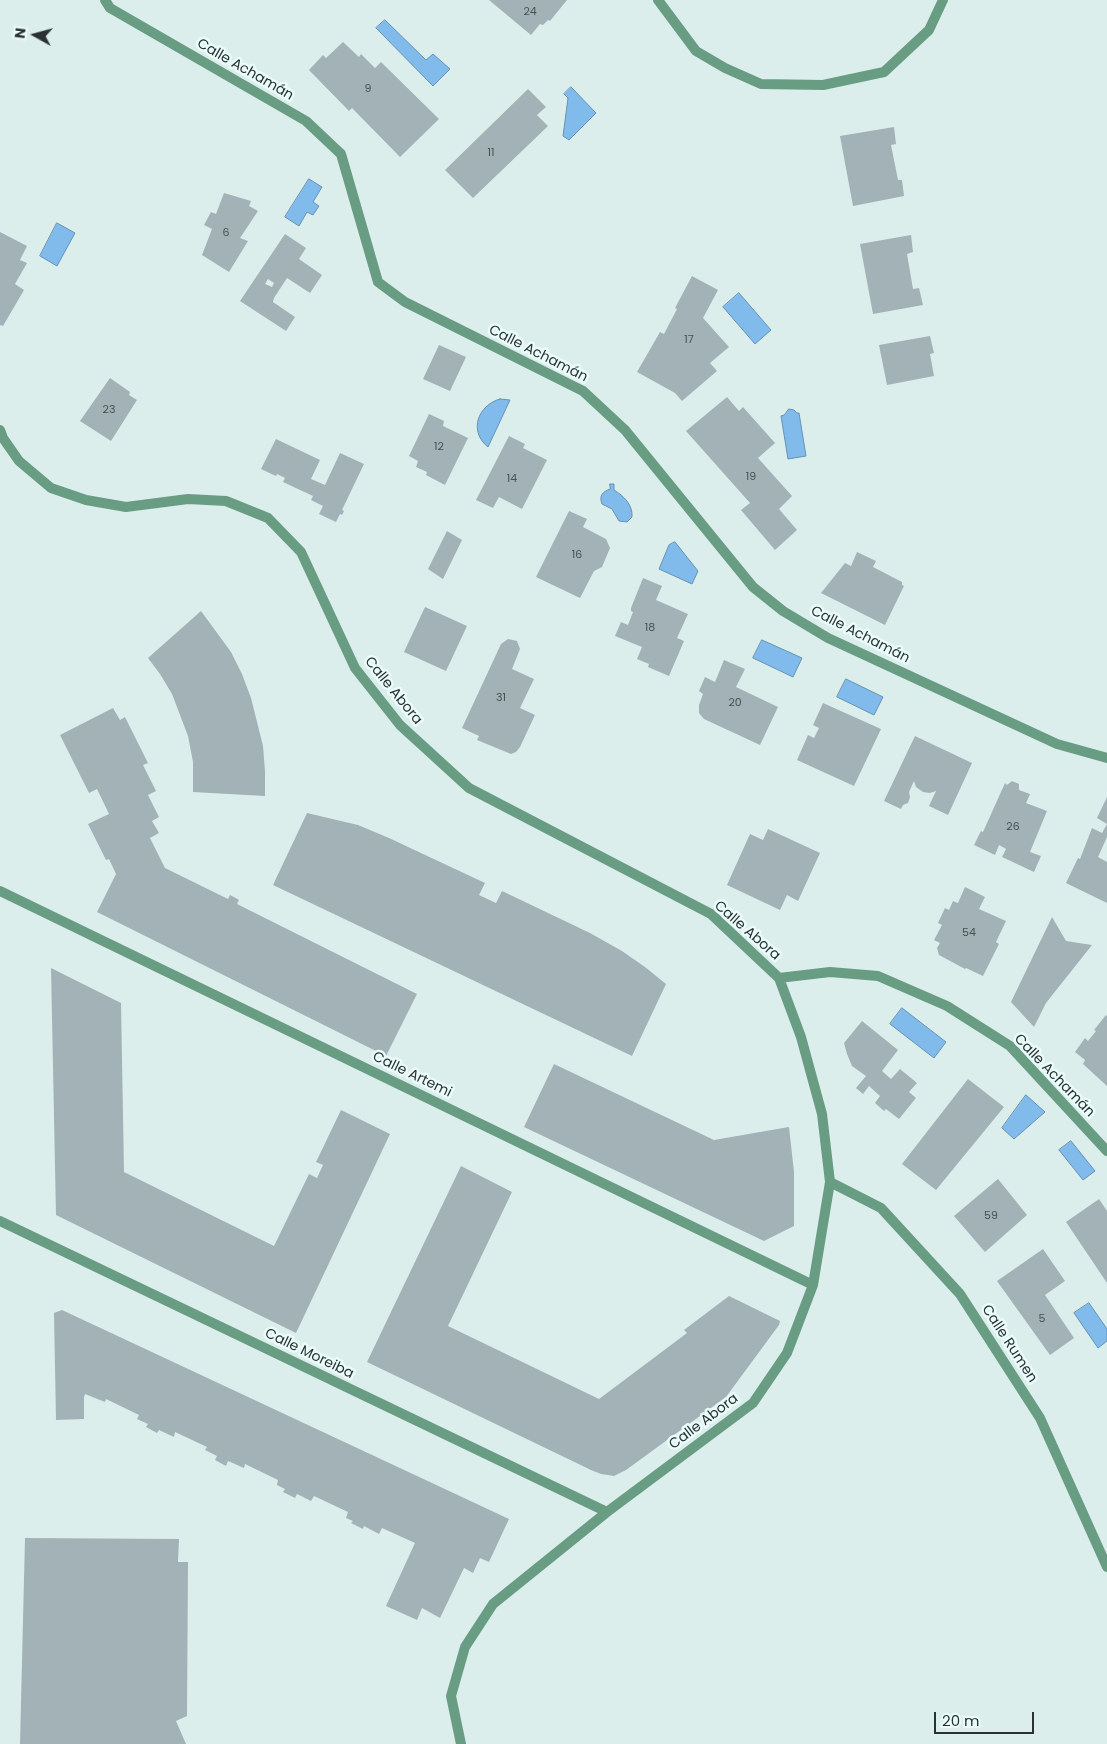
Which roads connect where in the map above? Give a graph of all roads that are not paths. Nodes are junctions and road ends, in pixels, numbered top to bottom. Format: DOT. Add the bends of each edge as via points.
graph roads {
  1 [pos="105,0"];
  2 [pos="658,0"];
  3 [pos="943,0"];
  4 [pos="0,430"];
  5 [pos="1107,758"];
  6 [pos="0,891"];
  7 [pos="779,978"];
  8 [pos="1107,1151"];
  9 [pos="830,1182"];
  10 [pos="0,1221"];
  11 [pos="813,1285"];
  12 [pos="607,1512"];
  13 [pos="1107,1567"];
  14 [pos="461,1744"];
  1 -- 5 [label="street, Calle Achamán" via="110,8 306,122 341,154 378,282 405,302 583,391 625,430 752,587 783,611 828,638 1057,744"];
  2 -- 3 [label="street" via="696,50 725,68 760,84 823,85 884,72 929,30"];
  4 -- 7 [label="street, Calle Abora" via="19,461 51,488 86,500 126,506 188,499 226,501 268,518 301,552 355,668 400,725 469,788 711,914"];
  6 -- 11 [label="street, Calle Artemi"];
  7 -- 8 [label="street, Calle Achamán" via="830,972 878,976 947,1006 1010,1046"];
  7 -- 9 [label="street, Calle Abora" via="801,1037 822,1114"];
  9 -- 11 [label="street, Calle Abora"];
  9 -- 13 [label="street, Calle Rumen" via="881,1208 960,1294 1040,1418"];
  10 -- 12 [label="street, Calle Moreiba"];
  11 -- 12 [label="street, Calle Abora" via="787,1353 753,1403"];
  12 -- 14 [label="street, Calle Abora" via="493,1604 465,1647 451,1696"];
}
